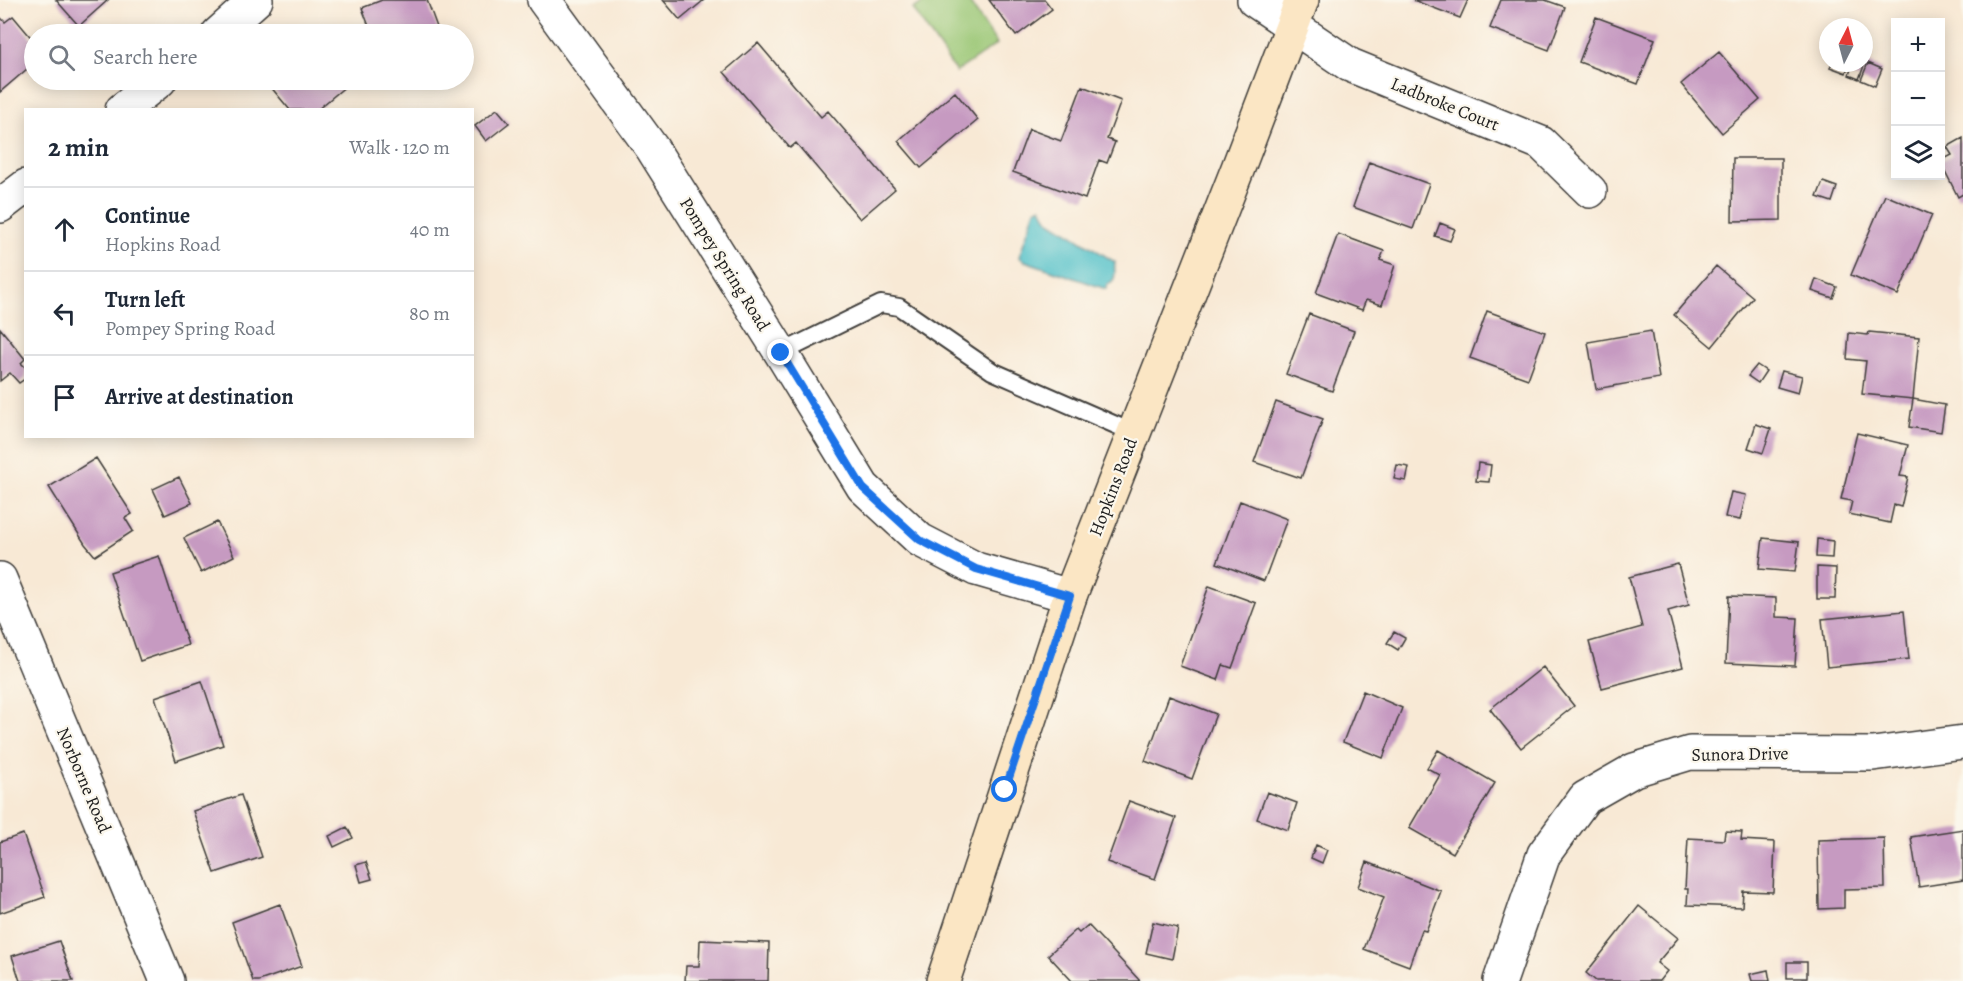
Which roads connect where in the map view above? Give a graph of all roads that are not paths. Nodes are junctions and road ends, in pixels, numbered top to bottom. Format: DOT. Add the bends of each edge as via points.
graph roads {
  1 [pos="256,0"];
  2 [pos="544,0"];
  3 [pos="1254,0"];
  4 [pos="1297,13"];
  5 [pos="229,24"];
  6 [pos="147,90"];
  7 [pos="125,108"];
  8 [pos="24,188"];
  9 [pos="1590,191"];
  10 [pos="0,206"];
  11 [pos="781,353"];
  12 [pos="1134,433"];
  13 [pos="0,579"];
  14 [pos="1070,596"];
  15 [pos="1963,742"];
  16 [pos="167,981"];
  17 [pos="943,981"];
  18 [pos="1500,981"];
  1 -- 5 [label="street"];
  2 -- 11 [label="street, Pompey Spring Road" via="652,148"];
  3 -- 4 [label="street, Ladbroke Court"];
  4 -- 9 [label="street, Ladbroke Court" via="1350,65 1541,142"];
  4 -- 12 [label="main road, Hopkins Road"];
  6 -- 7 [label="street"];
  8 -- 10 [label="street"];
  11 -- 12 [label="lane" via="881,304 899,307 992,371"];
  11 -- 14 [label="street, Pompey Spring Road" via="863,488 920,540 976,569"];
  12 -- 14 [label="main road, Hopkins Road"];
  13 -- 16 [label="street, Norborne Road"];
  14 -- 17 [label="main road, Hopkins Road"];
  15 -- 18 [label="street, Sunora Drive" via="1873,754 1690,753 1634,770 1585,798 1544,854"];
}
